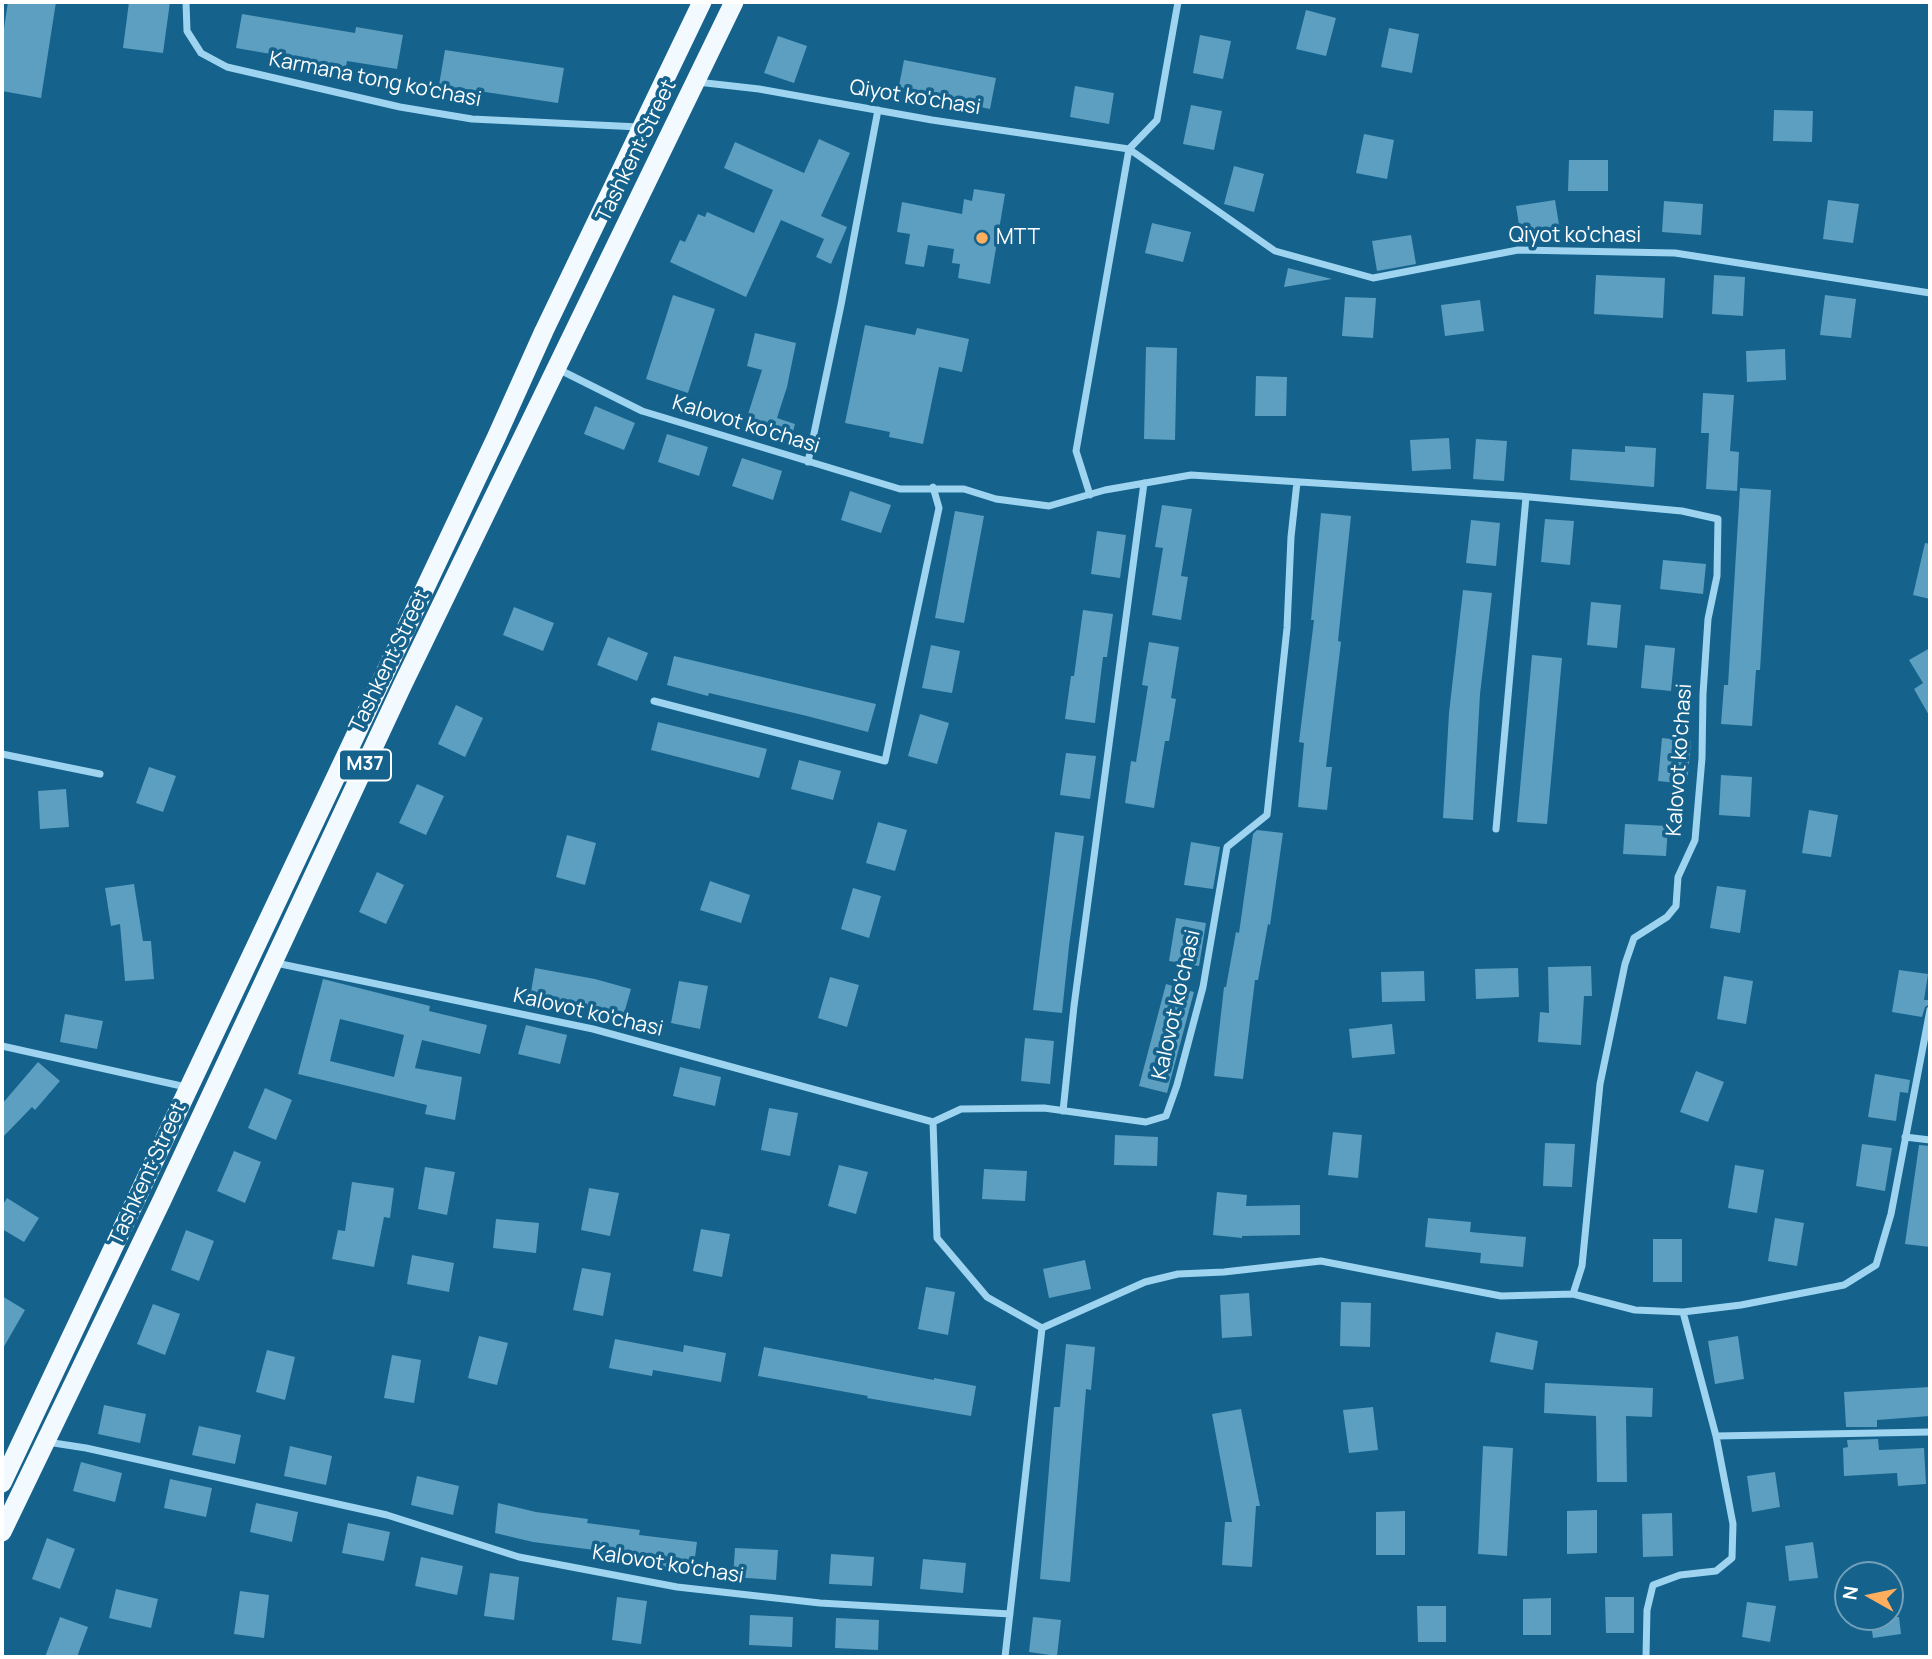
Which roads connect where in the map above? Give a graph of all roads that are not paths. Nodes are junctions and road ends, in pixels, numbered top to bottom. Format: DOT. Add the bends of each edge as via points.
graph roads {
  1 [pos="186,2"];
  2 [pos="702,2"];
  3 [pos="734,2"];
  4 [pos="1178,2"];
  5 [pos="696,82"];
  6 [pos="878,110"];
  7 [pos="643,127"];
  8 [pos="1129,149"];
  9 [pos="1930,293"];
  10 [pos="557,368"];
  11 [pos="808,462"];
  12 [pos="1297,482"];
  13 [pos="1144,483"];
  14 [pos="933,487"];
  15 [pos="1090,495"];
  16 [pos="1526,497"];
  17 [pos="654,701"];
  18 [pos="2,754"];
  19 [pos="100,774"];
  20 [pos="1496,829"];
  21 [pos="272,962"];
  22 [pos="1930,1010"];
  23 [pos="2,1046"];
  24 [pos="187,1087"];
  25 [pos="1063,1111"];
  26 [pos="933,1122"];
  27 [pos="1905,1137"];
  28 [pos="1930,1140"];
  29 [pos="1573,1294"];
  30 [pos="1683,1312"];
  31 [pos="1042,1328"];
  32 [pos="1930,1432"];
  33 [pos="1716,1436"];
  34 [pos="47,1441"];
  35 [pos="2,1483"];
  36 [pos="2,1532"];
  37 [pos="1010,1615"];
  38 [pos="1005,1657"];
  39 [pos="1646,1657"];
  1 -- 7 [label="street, Karmana tong ko'chasi" via="187,31 201,53 227,67 472,119"];
  2 -- 7 [label="highway, Tashkent Street / M37"];
  3 -- 5 [label="highway, Tashkent Street / M37"];
  4 -- 8 [label="street" via="1157,120"];
  5 -- 6 [label="street, Qiyot ko'chasi"];
  5 -- 10 [label="highway, Tashkent Street / M37"];
  6 -- 8 [label="street, Qiyot ko'chasi"];
  6 -- 11 [label="street"];
  7 -- 24 [label="highway, Tashkent Street / M37"];
  8 -- 9 [label="street, Qiyot ko'chasi" via="1275,251 1373,278 1518,250 1675,253"];
  8 -- 15 [label="street" via="1076,451"];
  10 -- 11 [label="street, Kalovot ko'chasi" via="642,411"];
  10 -- 21 [label="highway, Tashkent Street / M37"];
  11 -- 14 [label="street, Kalovot ko'chasi" via="900,489"];
  12 -- 13 [label="street, Kalovot ko'chasi" via="1191,475"];
  12 -- 16 [label="street, Kalovot ko'chasi"];
  12 -- 25 [label="street, Kalovot ko'chasi" via="1267,815 1227,847 1203,987 1166,1116 1146,1122"];
  13 -- 15 [label="street, Kalovot ko'chasi"];
  13 -- 25 [label="street"];
  14 -- 15 [label="street, Kalovot ko'chasi" via="1049,506"];
  14 -- 17 [label="street" via="939,508 885,761"];
  16 -- 20 [label="street"];
  16 -- 29 [label="street, Kalovot ko'chasi" via="1682,510 1718,519 1717,576 1707,619 1695,840 1678,877 1676,906 1634,938 1625,964 1600,1084 1582,1266"];
  18 -- 19 [label="street"];
  21 -- 26 [label="street, Kalovot ko'chasi" via="593,1029"];
  21 -- 34 [label="highway, Tashkent Street / M37"];
  22 -- 27 [label="street"];
  23 -- 24 [label="street"];
  24 -- 35 [label="highway, Tashkent Street / M37"];
  25 -- 26 [label="street, Kalovot ko'chasi" via="961,1109"];
  26 -- 31 [label="street" via="937,1238 987,1297"];
  27 -- 28 [label="street"];
  27 -- 30 [label="street" via="1876,1265 1844,1286"];
  29 -- 30 [label="street" via="1635,1310"];
  29 -- 31 [label="street" via="1501,1296 1321,1262 1178,1274 1144,1282"];
  30 -- 33 [label="street"];
  31 -- 37 [label="street"];
  32 -- 33 [label="street"];
  33 -- 39 [label="street" via="1733,1524 1732,1558 1716,1571 1680,1574 1653,1585 1647,1609"];
  34 -- 36 [label="highway, Tashkent Street / M37"];
  34 -- 37 [label="street, Kalovot ko'chasi" via="387,1515 519,1557 677,1587 820,1603"];
  37 -- 38 [label="street"];
}
